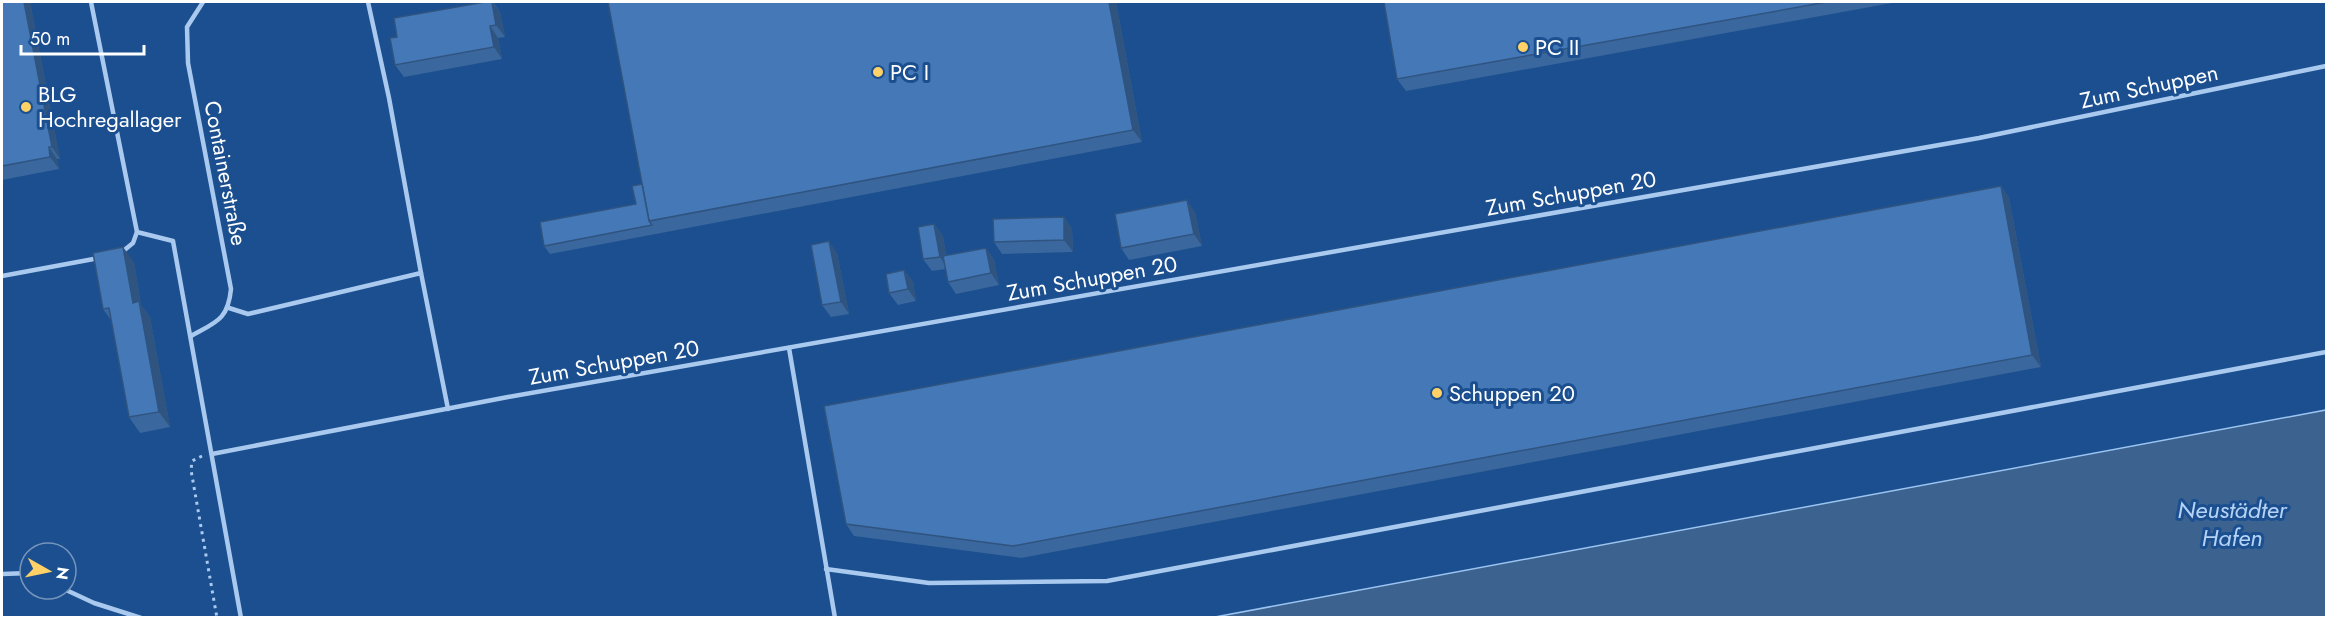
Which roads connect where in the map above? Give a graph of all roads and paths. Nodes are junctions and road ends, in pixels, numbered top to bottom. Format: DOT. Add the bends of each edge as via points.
graph roads {
  1 [pos="91,2"];
  2 [pos="203,2"];
  3 [pos="368,2"];
  4 [pos="2326,66"];
  5 [pos="1979,138"];
  6 [pos="136,232"];
  7 [pos="421,273"];
  8 [pos="2,276"];
  9 [pos="229,308"];
  10 [pos="191,336"];
  11 [pos="789,348"];
  12 [pos="2326,352"];
  13 [pos="448,409"];
  14 [pos="212,454"];
  15 [pos="826,569"];
  16 [pos="18,573"];
  17 [pos="2,574"];
  18 [pos="78,595"];
  19 [pos="133,617"];
  20 [pos="141,618"];
  21 [pos="217,618"];
  22 [pos="241,618"];
  23 [pos="835,618"];
  1 -- 6 [label="lane"];
  2 -- 9 [label="lane, Containerstraße" via="187,27 188,63 231,289"];
  3 -- 7 [label="lane"];
  4 -- 5 [label="lane, Zum Schuppen"];
  5 -- 11 [label="lane, Zum Schuppen 20"];
  6 -- 8 [label="lane" via="133,243 122,252"];
  6 -- 10 [label="lane" via="172,241"];
  7 -- 9 [label="lane" via="248,314"];
  7 -- 13 [label="lane"];
  9 -- 10 [label="lane" via="220,320"];
  10 -- 14 [label="lane"];
  11 -- 13 [label="lane, Zum Schuppen 20"];
  11 -- 15 [label="lane"];
  12 -- 15 [label="lane" via="1107,581 929,583"];
  13 -- 14 [label="lane, Zum Schuppen 20"];
  14 -- 21 [label="path" via="195,457 191,470"];
  14 -- 22 [label="lane"];
  15 -- 23 [label="lane"];
  16 -- 17 [label="lane"];
  18 -- 19 [label="lane"];
  19 -- 20 [label="lane"];
}
